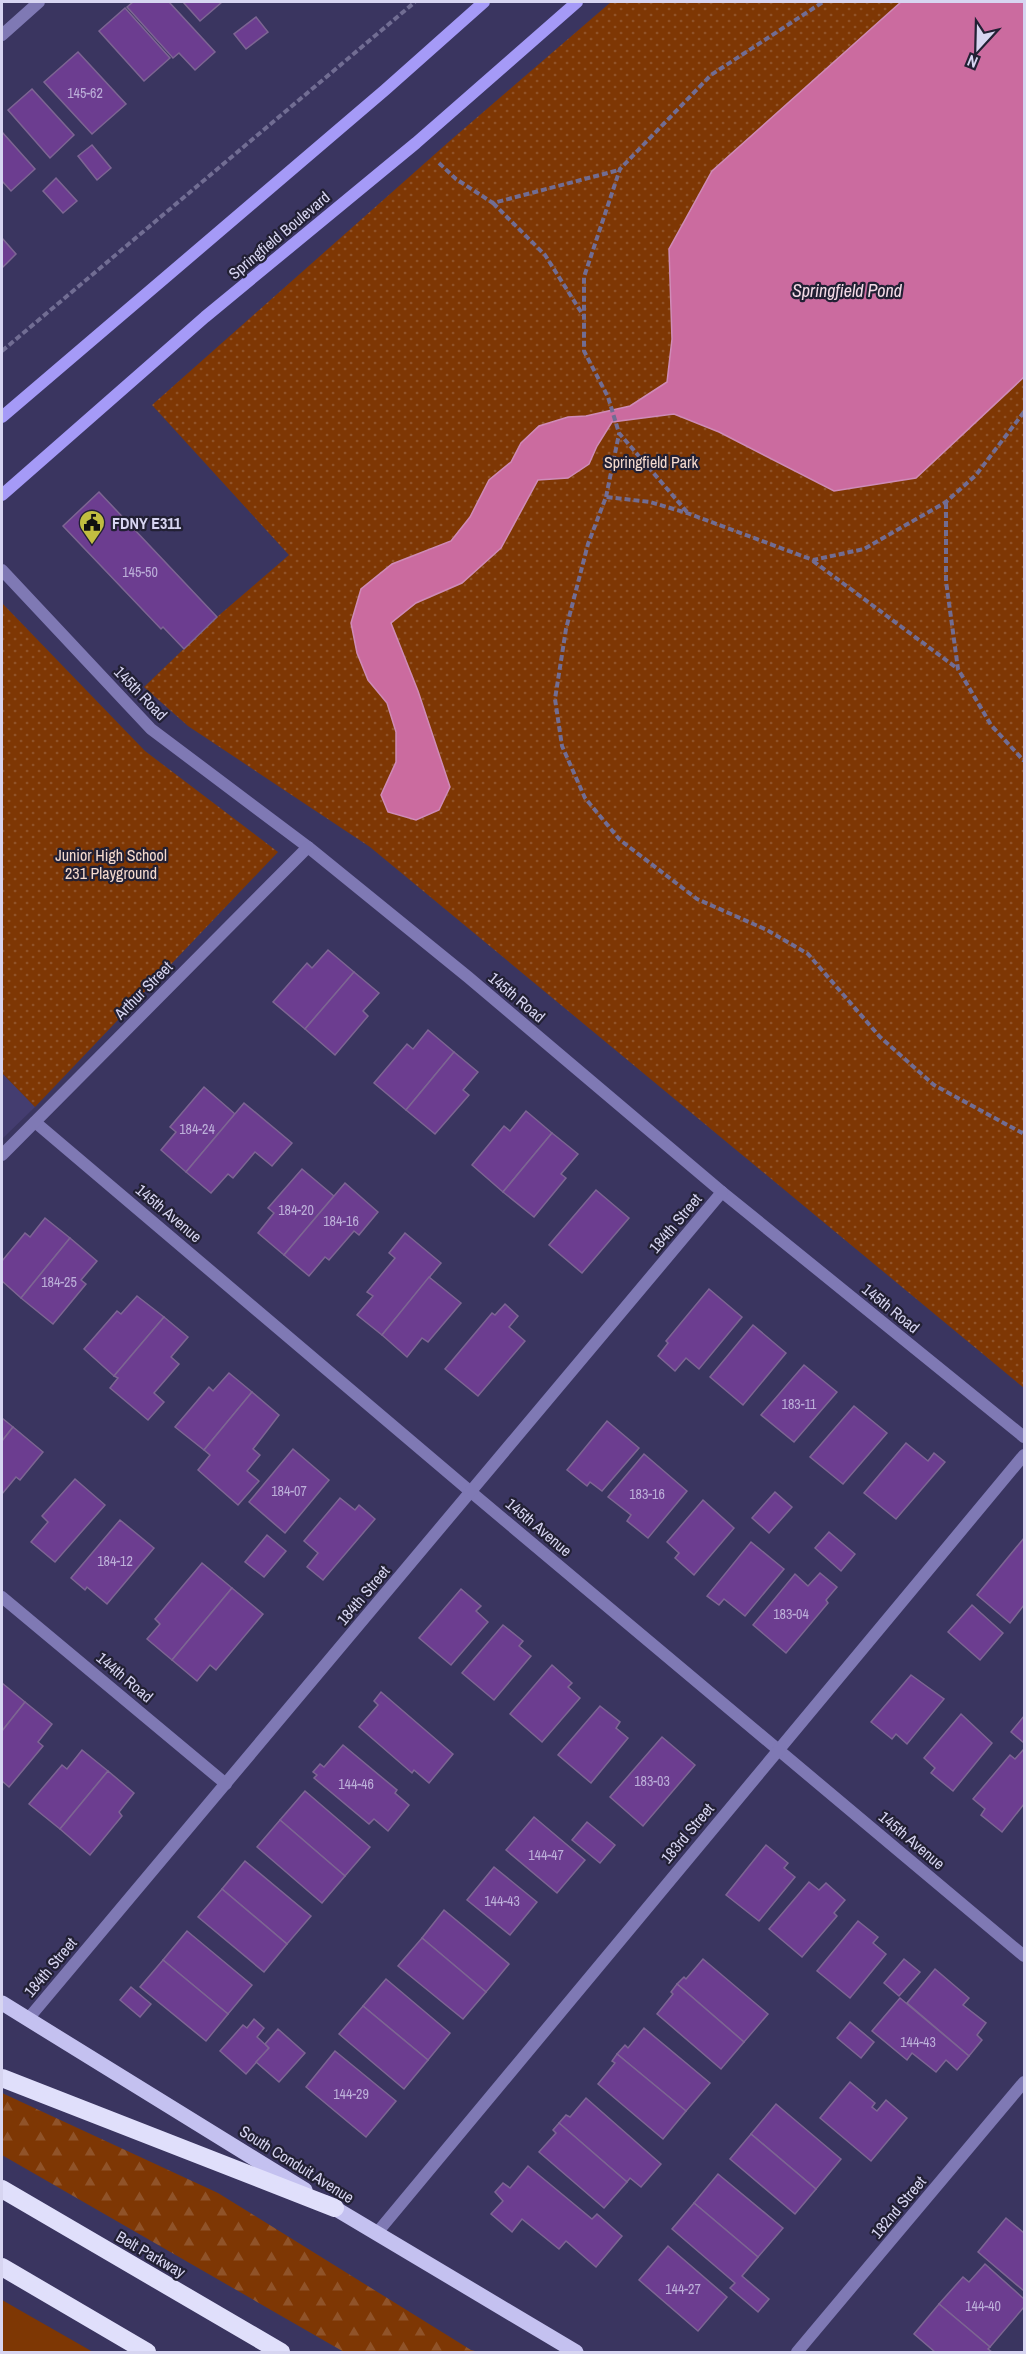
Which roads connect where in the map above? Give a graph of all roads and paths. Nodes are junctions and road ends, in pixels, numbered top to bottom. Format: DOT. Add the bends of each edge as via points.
graph roads {
  1 [pos="39,2"];
  2 [pos="415,2"];
  3 [pos="484,2"];
  4 [pos="578,2"];
  5 [pos="823,2"];
  6 [pos="2,35"];
  7 [pos="439,163"];
  8 [pos="620,169"];
  9 [pos="493,203"];
  10 [pos="584,315"];
  11 [pos="2,351"];
  12 [pos="1024,412"];
  13 [pos="2,417"];
  14 [pos="619,433"];
  15 [pos="2,495"];
  16 [pos="606,497"];
  17 [pos="946,502"];
  18 [pos="687,513"];
  19 [pos="813,561"];
  20 [pos="2,570"];
  21 [pos="958,669"];
  22 [pos="1024,761"];
  23 [pos="308,847"];
  24 [pos="35,1122"];
  25 [pos="1024,1134"];
  26 [pos="2,1155"];
  27 [pos="722,1192"];
  28 [pos="1024,1437"];
  29 [pos="1024,1455"];
  30 [pos="471,1492"];
  31 [pos="2,1597"];
  32 [pos="778,1749"];
  33 [pos="226,1784"];
  34 [pos="1024,1956"];
  35 [pos="2,2003"];
  36 [pos="28,2019"];
  37 [pos="2,2078"];
  38 [pos="1024,2082"];
  39 [pos="2,2189"];
  40 [pos="335,2208"];
  41 [pos="376,2234"];
  42 [pos="2,2267"];
  43 [pos="147,2352"];
  44 [pos="281,2352"];
  45 [pos="576,2352"];
  46 [pos="797,2352"];
  1 -- 6 [label="street"];
  2 -- 11 [label="path"];
  3 -- 13 [label="street"];
  4 -- 15 [label="street, Springfield Boulevard" via="416,143 205,317"];
  5 -- 8 [label="path" via="711,75"];
  7 -- 9 [label="path"];
  8 -- 9 [label="path"];
  8 -- 10 [label="path" via="584,277"];
  9 -- 10 [label="path" via="545,255"];
  10 -- 14 [label="path" via="584,351 608,397"];
  12 -- 17 [label="path" via="976,475"];
  14 -- 16 [label="path"];
  14 -- 18 [label="path"];
  16 -- 18 [label="path" via="650,502"];
  16 -- 25 [label="path" via="588,544 566,629 555,699 562,746 585,798 620,840 698,899 767,930 808,954 880,1037 934,1085"];
  17 -- 19 [label="path" via="864,549"];
  17 -- 21 [label="path" via="946,581"];
  18 -- 19 [label="path"];
  19 -- 21 [label="path"];
  20 -- 23 [label="street, 145th Road" via="151,729"];
  21 -- 22 [label="path" via="991,725"];
  23 -- 24 [label="street, Arthur Street"];
  23 -- 27 [label="street, 145th Road"];
  24 -- 26 [label="street, Arthur Street"];
  24 -- 30 [label="street, 145th Avenue"];
  27 -- 28 [label="street, 145th Road"];
  27 -- 30 [label="street, 184th Street"];
  29 -- 32 [label="street, 183rd Street"];
  30 -- 32 [label="street, 145th Avenue"];
  30 -- 33 [label="street, 184th Street"];
  31 -- 33 [label="street, 144th Road"];
  32 -- 34 [label="street, 145th Avenue"];
  32 -- 41 [label="street, 183rd Street"];
  33 -- 36 [label="street, 184th Street"];
  35 -- 36 [label="main road, South Conduit Avenue"];
  36 -- 40 [label="main road, South Conduit Avenue"];
  37 -- 40 [label="highway"];
  38 -- 46 [label="street, 182nd Street"];
  39 -- 44 [label="highway, Belt Parkway"];
  40 -- 41 [label="main road, South Conduit Avenue"];
  41 -- 45 [label="main road, South Conduit Avenue"];
  42 -- 43 [label="highway"];
}
